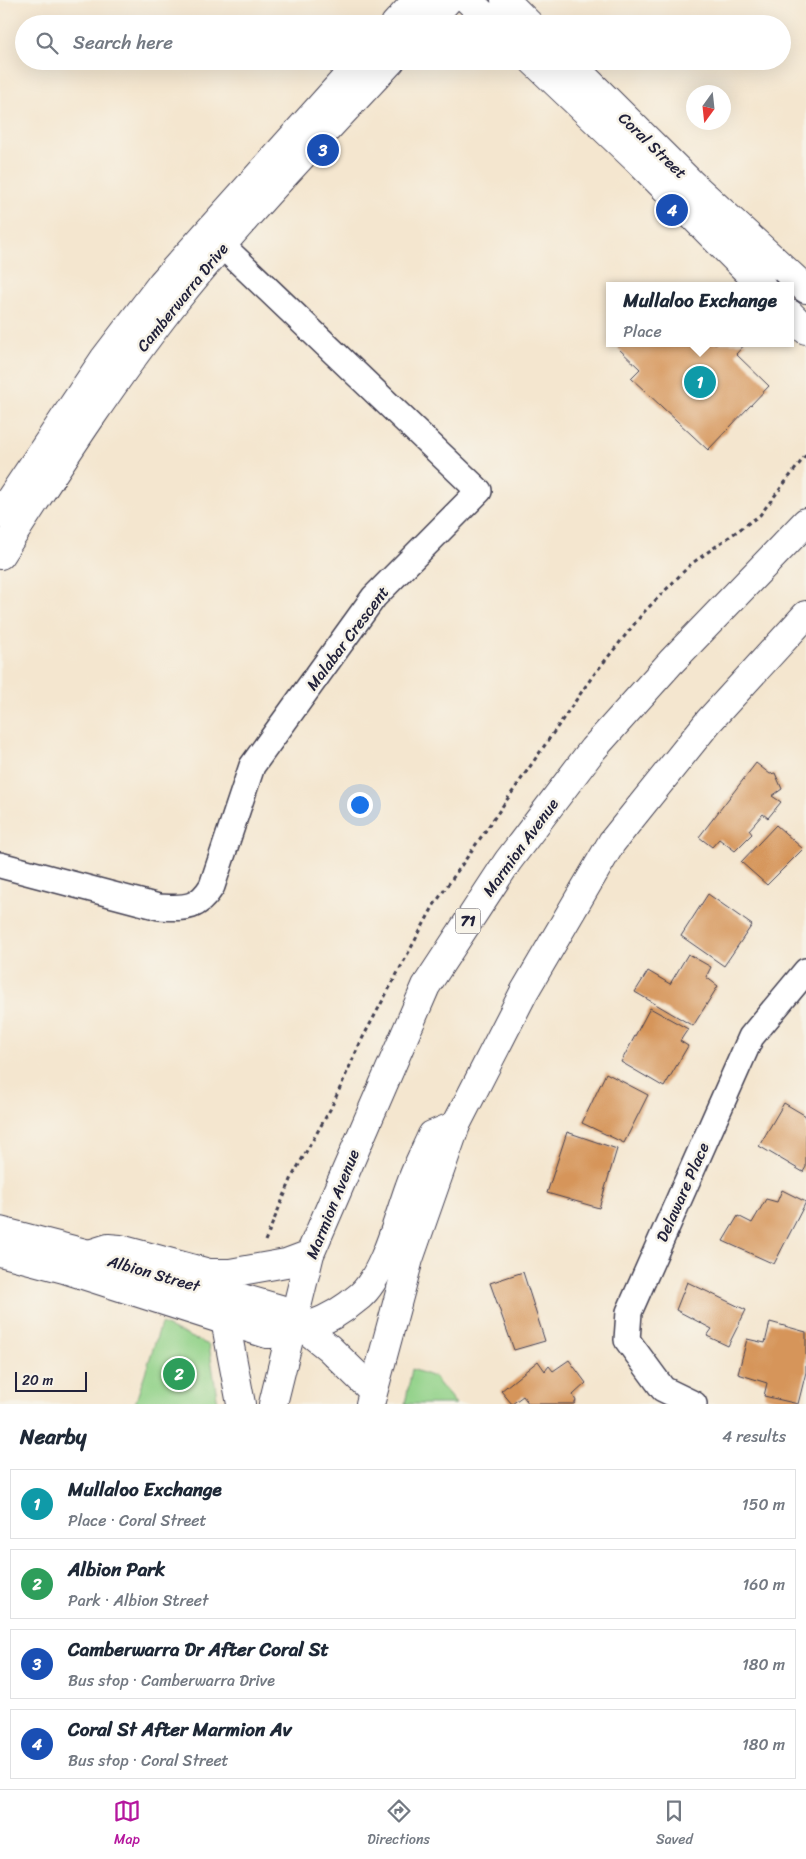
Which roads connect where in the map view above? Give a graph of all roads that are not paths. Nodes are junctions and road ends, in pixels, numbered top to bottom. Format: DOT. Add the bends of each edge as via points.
graph roads {
  1 [pos="417,0"];
  2 [pos="448,0"];
  3 [pos="468,0"];
  4 [pos="505,0"];
  5 [pos="404,15"];
  6 [pos="434,15"];
  7 [pos="484,15"];
  8 [pos="520,15"];
  9 [pos="354,70"];
  10 [pos="382,70"];
  11 [pos="542,70"];
  12 [pos="577,70"];
  13 [pos="215,239"];
  14 [pos="758,282"];
  15 [pos="806,289"];
  16 [pos="794,318"];
  17 [pos="806,330"];
  18 [pos="0,514"];
  19 [pos="806,522"];
  20 [pos="0,555"];
  21 [pos="806,615"];
  22 [pos="0,865"];
  23 [pos="806,971"];
  24 [pos="456,1125"];
  25 [pos="0,1231"];
  26 [pos="0,1252"];
  27 [pos="89,1254"];
  28 [pos="310,1254"];
  29 [pos="225,1320"];
  30 [pos="295,1326"];
  31 [pos="371,1397"];
  32 [pos="241,1404"];
  33 [pos="273,1404"];
  34 [pos="694,1404"];
  1 -- 5 [label="main road"];
  2 -- 6 [label="main road"];
  3 -- 7 [label="main road"];
  4 -- 8 [label="main road"];
  9 -- 13 [label="main road, Camberwarra Drive"];
  10 -- 13 [label="main road, Camberwarra Drive"];
  11 -- 14 [label="main road, Coral Street"];
  12 -- 15 [label="main road, Coral Street" via="690,182"];
  13 -- 18 [label="main road, Camberwarra Drive" via="162,283 104,359"];
  13 -- 20 [label="main road, Camberwarra Drive" via="175,302 76,437"];
  13 -- 22 [label="street, Malabar Crescent" via="479,491 374,598 252,766 212,886 204,900 191,906 159,907"];
  16 -- 17 [label="main road"];
  19 -- 28 [label="main road, Marmion Avenue / 71" via="593,749 508,861 426,986"];
  21 -- 24 [label="main road" via="709,722 612,842 524,992"];
  23 -- 34 [label="street, Delaware Place" via="751,1037 628,1312 627,1340 663,1389"];
  24 -- 30 [label="main road, Albion Street" via="432,1135 391,1241 374,1278 361,1295 327,1319"];
  24 -- 31 [label="main road" via="409,1259"];
  25 -- 27 [label="main road, Albion Street"];
  26 -- 29 [label="main road, Albion Street"];
  27 -- 28 [label="main road" via="108,1248 120,1249 209,1272 230,1273"];
  27 -- 30 [label="main road, Albion Street" via="280,1309"];
  28 -- 30 [label="main road, Marmion Avenue / 71"];
  29 -- 30 [label="main road, Albion Street" via="275,1335"];
  29 -- 32 [label="main road"];
  30 -- 31 [label="main road, Albion Street" via="329,1348"];
  30 -- 33 [label="main road, Marmion Avenue / 71"];
}
